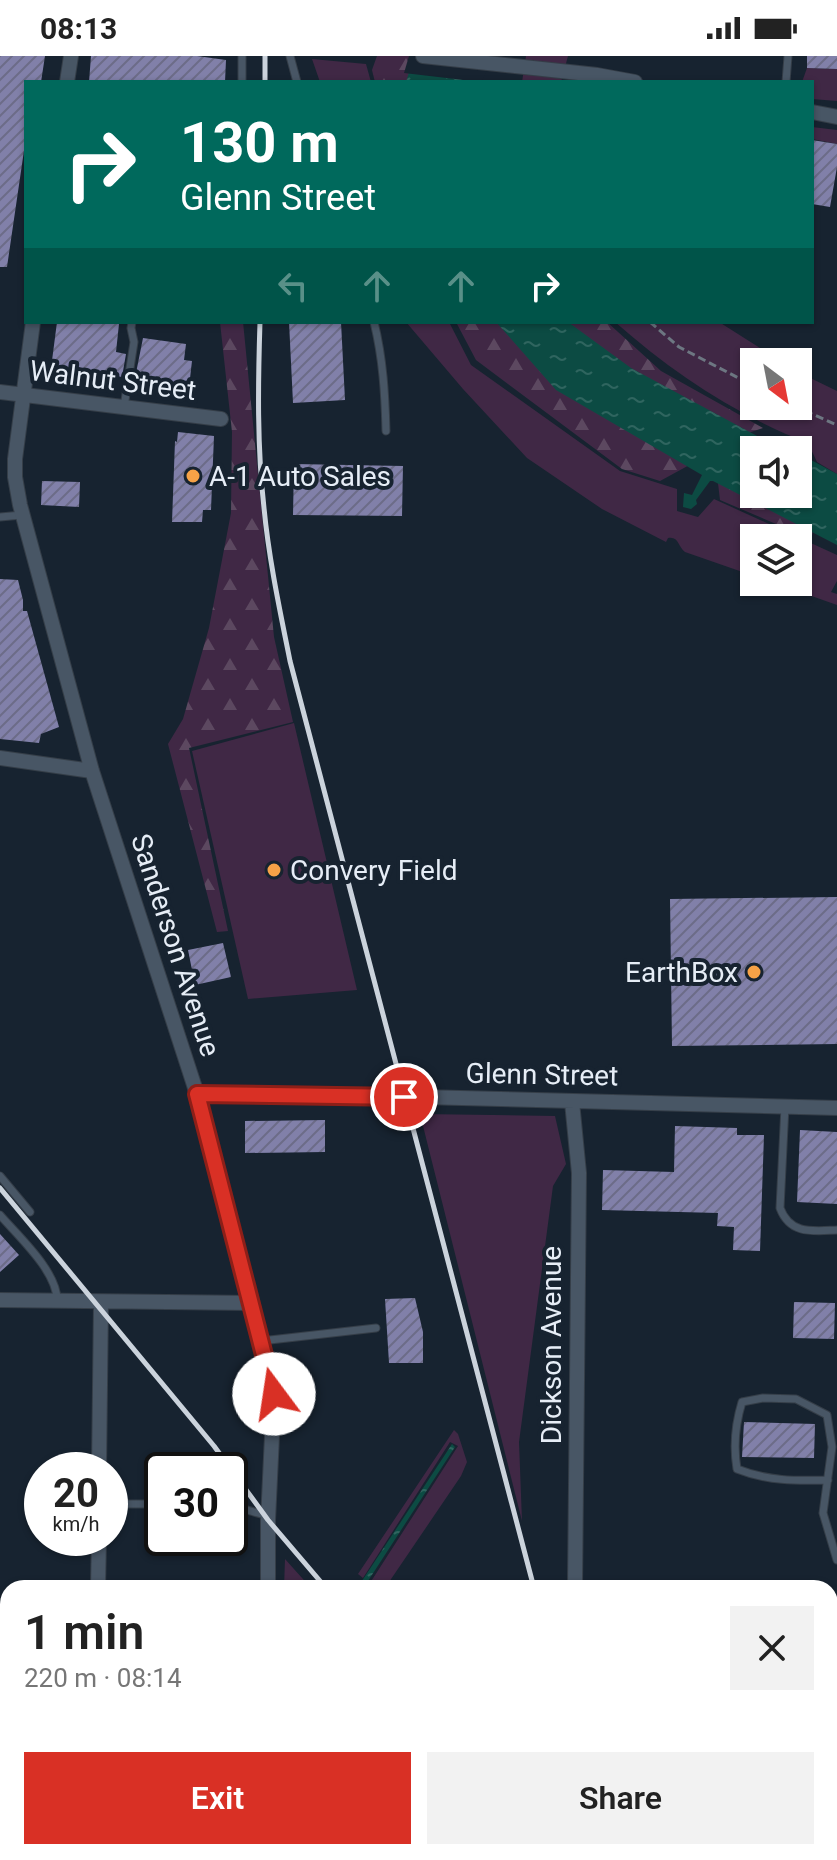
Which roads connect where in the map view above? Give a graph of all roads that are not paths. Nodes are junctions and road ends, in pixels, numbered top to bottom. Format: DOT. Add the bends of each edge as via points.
graph roads {
  1 [pos="71,56"];
  2 [pos="242,56"];
  3 [pos="290,56"];
  4 [pos="423,56"];
  5 [pos="788,56"];
  6 [pos="67,80"];
  7 [pos="242,80"];
  8 [pos="296,80"];
  9 [pos="624,80"];
  10 [pos="786,80"];
  11 [pos="814,112"];
  12 [pos="837,117"];
  13 [pos="33,324"];
  14 [pos="132,324"];
  15 [pos="375,324"];
  16 [pos="0,392"];
  17 [pos="23,395"];
  18 [pos="124,407"];
  19 [pos="221,419"];
  20 [pos="386,431"];
  21 [pos="22,515"];
  22 [pos="0,517"];
  23 [pos="0,758"];
  24 [pos="92,771"];
  25 [pos="197,1094"];
  26 [pos="572,1102"];
  27 [pos="785,1106"];
  28 [pos="837,1108"];
  29 [pos="0,1176"];
  30 [pos="30,1212"];
  31 [pos="0,1215"];
  32 [pos="837,1230"];
  33 [pos="0,1300"];
  34 [pos="57,1301"];
  35 [pos="101,1302"];
  36 [pos="251,1303"];
  37 [pos="376,1328"];
  38 [pos="261,1341"];
  39 [pos="99,1452"];
  40 [pos="828,1480"];
  41 [pos="248,1510"];
  42 [pos="268,1516"];
  43 [pos="99,1556"];
  44 [pos="837,1560"];
  45 [pos="98,1580"];
  46 [pos="268,1580"];
  47 [pos="575,1580"];
  1 -- 6 [label="street"];
  2 -- 7 [label="lane"];
  3 -- 8 [label="lane"];
  4 -- 9 [label="street"];
  5 -- 10 [label="lane"];
  11 -- 12 [label="street"];
  13 -- 17 [label="street, Sanderson Avenue"];
  14 -- 18 [label="lane"];
  15 -- 20 [label="lane" via="385,382"];
  16 -- 17 [label="street, Walnut Street"];
  17 -- 18 [label="street, Walnut Street"];
  17 -- 21 [label="street, Sanderson Avenue" via="15,459"];
  18 -- 19 [label="street, Walnut Street"];
  21 -- 22 [label="lane"];
  21 -- 24 [label="street, Sanderson Avenue"];
  23 -- 24 [label="street"];
  24 -- 25 [label="street, Sanderson Avenue"];
  25 -- 26 [label="street, Glenn Street"];
  25 -- 36 [label="street, Sanderson Avenue"];
  26 -- 27 [label="street, Glenn Street"];
  26 -- 47 [label="street, Dickson Avenue" via="579,1173"];
  27 -- 28 [label="street, Glenn Street"];
  27 -- 32 [label="lane" via="780,1208 784,1218 808,1231"];
  29 -- 30 [label="lane"];
  31 -- 34 [label="lane" via="48,1272"];
  33 -- 34 [label="street"];
  34 -- 35 [label="street"];
  35 -- 36 [label="street"];
  35 -- 39 [label="street"];
  36 -- 38 [label="street, Sanderson Avenue"];
  37 -- 38 [label="lane"];
  38 -- 42 [label="street, Sanderson Avenue" via="274,1394"];
  40 -- 40 [label="lane" via="832,1447 827,1415 796,1399 742,1402 736,1421 737,1469 756,1477"];
  40 -- 44 [label="lane" via="823,1513"];
  41 -- 42 [label="lane"];
  42 -- 46 [label="street, Sanderson Avenue"];
  43 -- 45 [label="street"];
}
